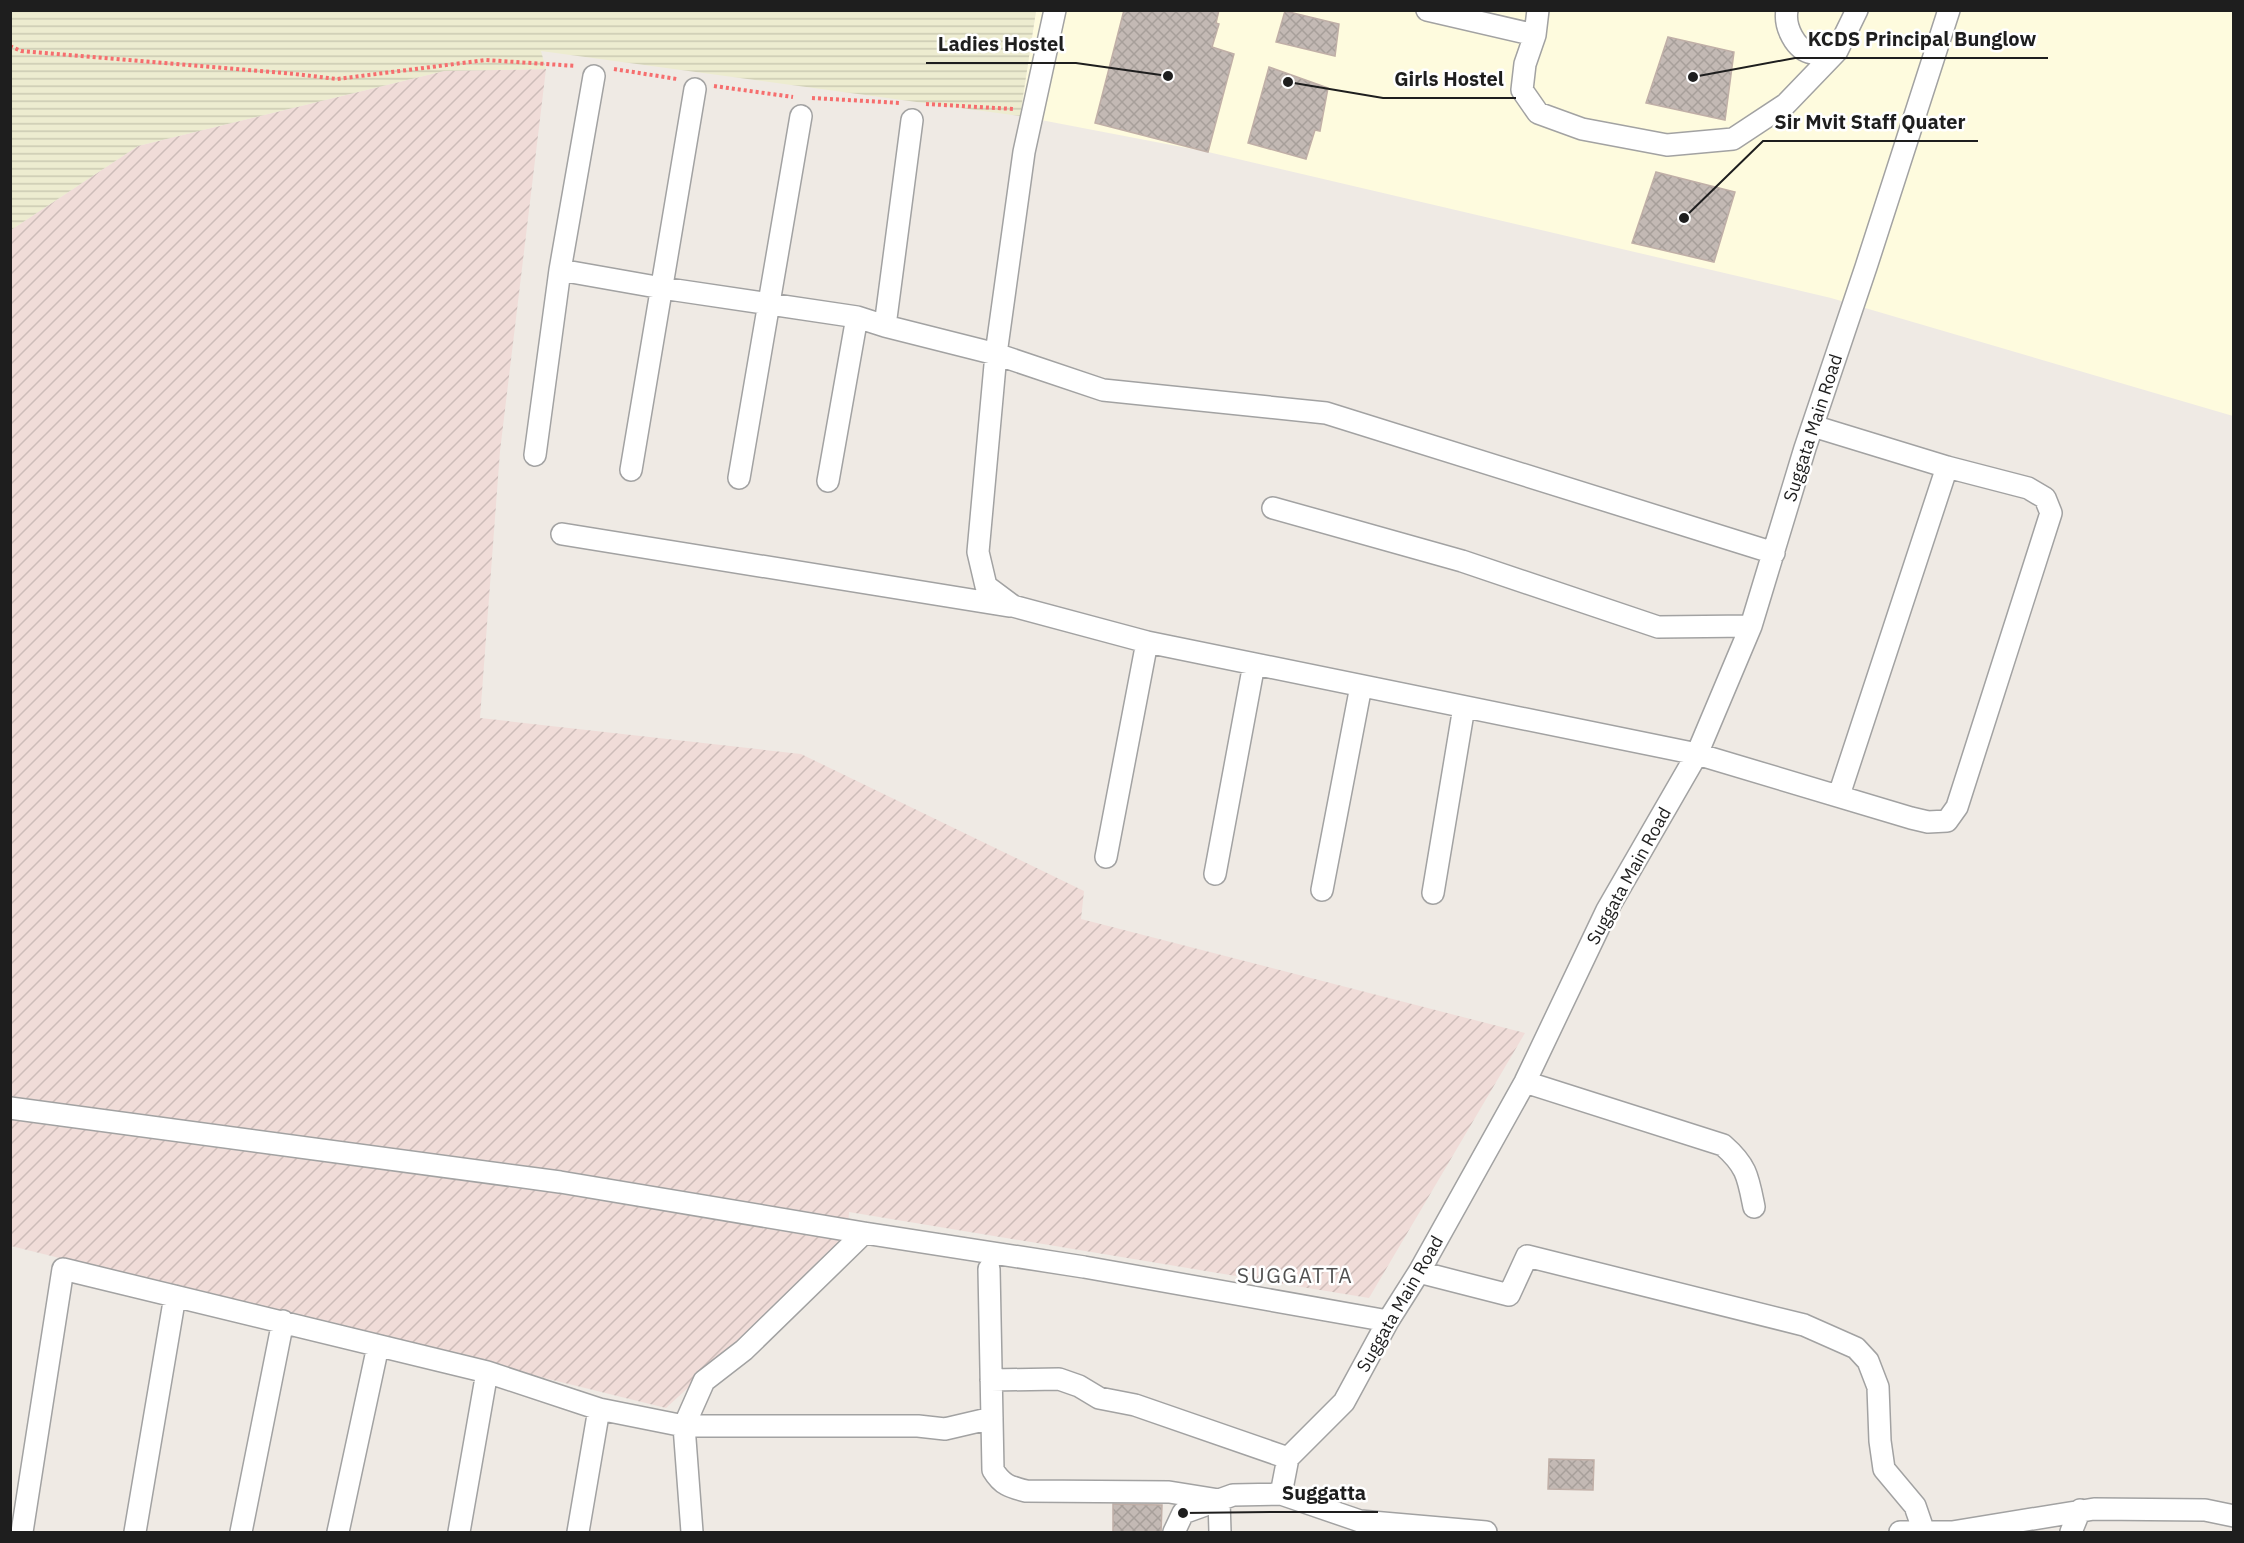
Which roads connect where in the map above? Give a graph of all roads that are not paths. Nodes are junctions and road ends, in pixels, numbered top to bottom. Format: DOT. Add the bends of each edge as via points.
graph roads {
  1 [pos="1054,10"];
  2 [pos="1427,10"];
  3 [pos="1538,10"];
  4 [pos="1787,10"];
  5 [pos="1857,10"];
  6 [pos="1948,10"];
  7 [pos="1535,35"];
  8 [pos="1837,51"];
  9 [pos="596,70"];
  10 [pos="697,85"];
  11 [pos="803,104"];
  12 [pos="911,109"];
  13 [pos="560,270"];
  14 [pos="662,288"];
  15 [pos="768,304"];
  16 [pos="857,317"];
  17 [pos="885,326"];
  18 [pos="996,354"];
  19 [pos="1813,426"];
  20 [pos="535,455"];
  21 [pos="1947,468"];
  22 [pos="631,470"];
  23 [pos="739,478"];
  24 [pos="828,481"];
  25 [pos="1273,508"];
  26 [pos="562,534"];
  27 [pos="1774,553"];
  28 [pos="1012,606"];
  29 [pos="1750,626"];
  30 [pos="1147,642"];
  31 [pos="1254,664"];
  32 [pos="1361,686"];
  33 [pos="1464,707"];
  34 [pos="1697,754"];
  35 [pos="1839,795"];
  36 [pos="1106,857"];
  37 [pos="1215,874"];
  38 [pos="1322,890"];
  39 [pos="1433,893"];
  40 [pos="1525,1082"];
  41 [pos="10,1108"];
  42 [pos="1754,1207"];
  43 [pos="864,1233"];
  44 [pos="989,1269"];
  45 [pos="1419,1272"];
  46 [pos="175,1296"];
  47 [pos="283,1322"];
  48 [pos="1388,1322"];
  49 [pos="378,1346"];
  50 [pos="487,1372"];
  51 [pos="991,1380"];
  52 [pos="599,1409"];
  53 [pos="992,1418"];
  54 [pos="684,1426"];
  55 [pos="1288,1458"];
  56 [pos="1281,1494"];
  57 [pos="1220,1500"];
  58 [pos="2080,1510"];
  59 [pos="2234,1516"];
  60 [pos="1359,1527"];
  61 [pos="1924,1532"];
  62 [pos="1952,1532"];
  63 [pos="22,1533"];
  64 [pos="135,1533"];
  65 [pos="241,1533"];
  66 [pos="338,1533"];
  67 [pos="459,1533"];
  68 [pos="578,1533"];
  69 [pos="692,1533"];
  70 [pos="1174,1533"];
  71 [pos="1220,1533"];
  72 [pos="1486,1533"];
  73 [pos="1900,1533"];
  74 [pos="2071,1533"];
  1 -- 18 [label="street" via="1024,152"];
  2 -- 7 [label="street"];
  3 -- 7 [label="street"];
  4 -- 8 [label="street" via="1785,19 1796,44 1812,53"];
  5 -- 8 [label="street"];
  6 -- 19 [label="street, Suggata Main Road"];
  7 -- 8 [label="street" via="1525,64 1522,90 1538,113 1582,129 1667,145 1733,139 1786,104"];
  9 -- 13 [label="street"];
  10 -- 14 [label="street"];
  11 -- 15 [label="street"];
  12 -- 17 [label="street"];
  13 -- 14 [label="street"];
  13 -- 20 [label="street"];
  14 -- 15 [label="street"];
  14 -- 22 [label="street"];
  15 -- 16 [label="street"];
  15 -- 23 [label="street"];
  16 -- 17 [label="street"];
  16 -- 24 [label="street"];
  17 -- 18 [label="street"];
  18 -- 27 [label="street" via="1103,390 1326,412"];
  18 -- 28 [label="street" via="978,552 987,586"];
  19 -- 21 [label="street"];
  19 -- 27 [label="street, Suggata Main Road"];
  21 -- 35 [label="street"];
  21 -- 35 [label="street" via="2028,488 2045,498 2051,513 1957,807 1947,821 1928,822"];
  25 -- 29 [label="street" via="1462,561 1658,627"];
  26 -- 28 [label="street"];
  27 -- 29 [label="street, Suggata Main Road"];
  28 -- 30 [label="street"];
  29 -- 34 [label="street, Suggata Main Road"];
  30 -- 31 [label="street"];
  30 -- 36 [label="street"];
  31 -- 32 [label="street"];
  31 -- 37 [label="street"];
  32 -- 33 [label="street"];
  32 -- 38 [label="street"];
  33 -- 34 [label="street"];
  33 -- 39 [label="street"];
  34 -- 35 [label="street"];
  34 -- 40 [label="street, Suggata Main Road" via="1607,910"];
  40 -- 42 [label="street" via="1723,1145 1748,1175"];
  40 -- 45 [label="street, Suggata Main Road"];
  41 -- 43 [label="street" via="560,1182"];
  43 -- 48 [label="street" via="1084,1266"];
  43 -- 54 [label="street" via="744,1350 704,1381"];
  44 -- 51 [label="street"];
  45 -- 48 [label="street, Suggata Main Road"];
  45 -- 61 [label="street" via="1509,1295 1527,1256 1804,1325 1856,1348 1868,1361 1878,1387 1884,1469 1915,1506"];
  46 -- 47 [label="street"];
  46 -- 63 [label="street" via="63,1269"];
  46 -- 64 [label="street"];
  47 -- 49 [label="street"];
  47 -- 65 [label="street"];
  48 -- 55 [label="street, Suggata Main Road" via="1344,1402"];
  49 -- 50 [label="street"];
  49 -- 66 [label="street"];
  50 -- 52 [label="street"];
  50 -- 67 [label="street"];
  51 -- 53 [label="street"];
  51 -- 55 [label="street" via="1059,1379 1099,1398 1135,1405"];
  52 -- 54 [label="street"];
  52 -- 68 [label="street"];
  53 -- 54 [label="street" via="945,1429"];
  53 -- 57 [label="street" via="993,1470 1007,1487 1026,1491 1170,1492"];
  54 -- 69 [label="street"];
  55 -- 56 [label="street"];
  56 -- 57 [label="street" via="1233,1495"];
  56 -- 60 [label="street"];
  57 -- 70 [label="street" via="1182,1513"];
  57 -- 71 [label="street"];
  58 -- 59 [label="street" via="2205,1510"];
  58 -- 62 [label="street"];
  58 -- 74 [label="street"];
  60 -- 72 [label="street"];
  61 -- 62 [label="street"];
  61 -- 73 [label="street"];
}
